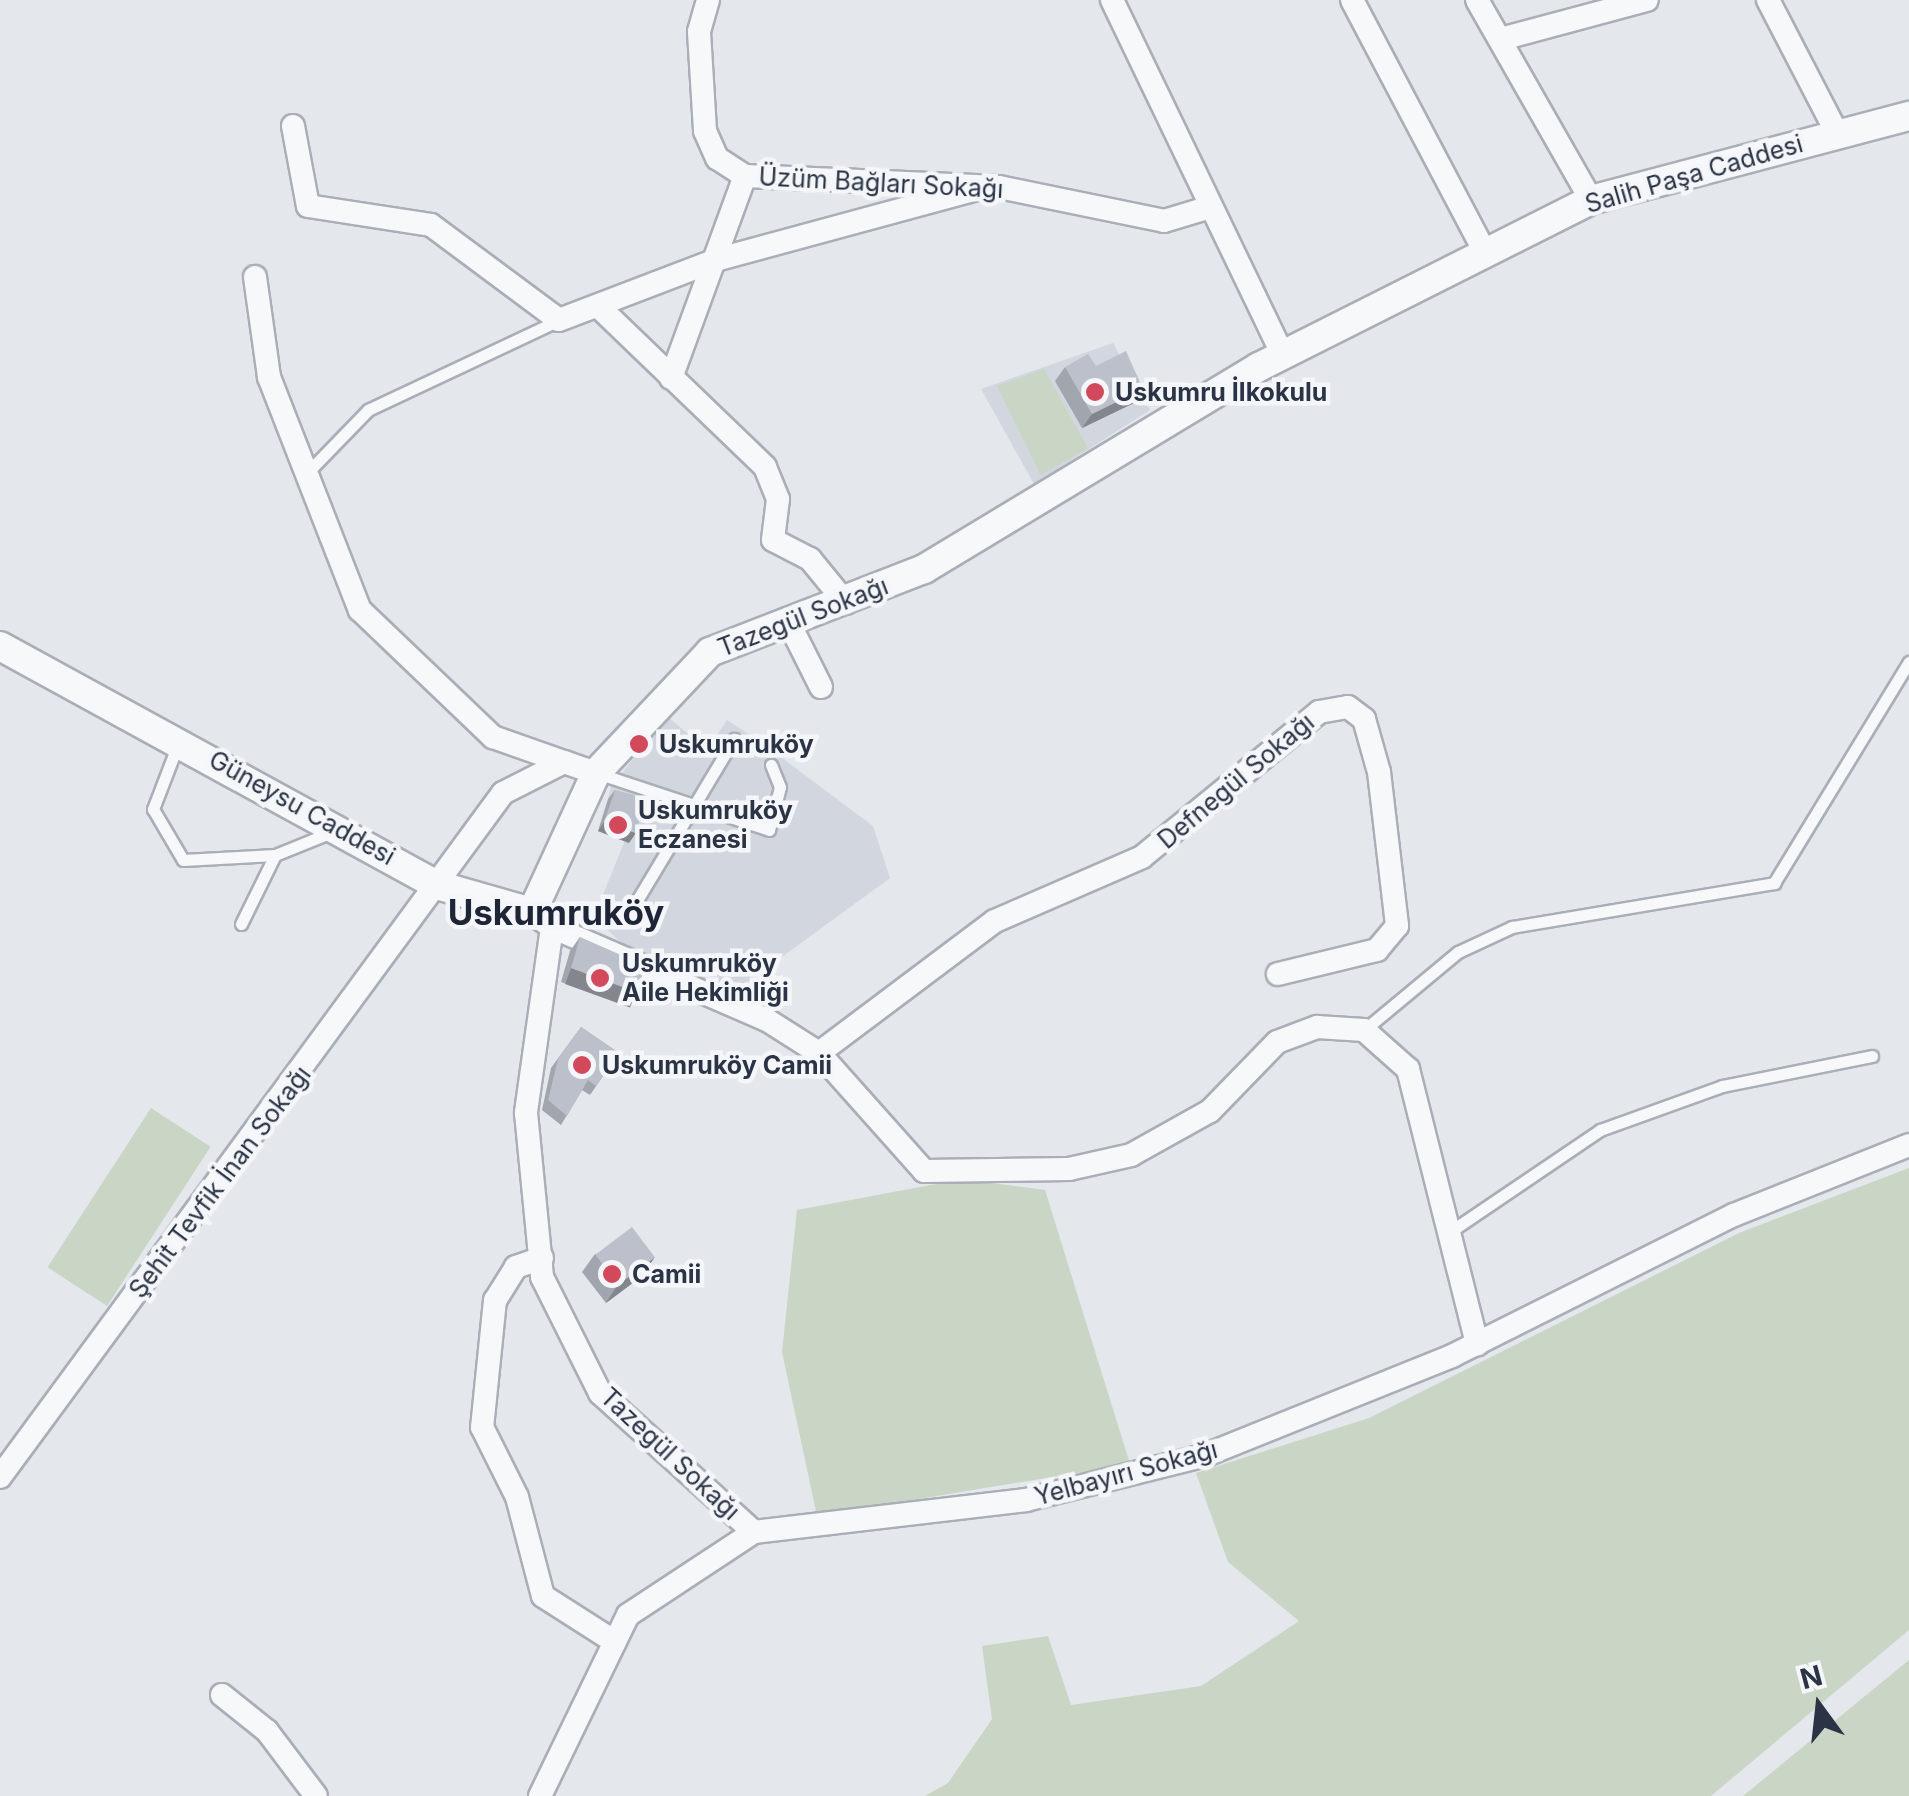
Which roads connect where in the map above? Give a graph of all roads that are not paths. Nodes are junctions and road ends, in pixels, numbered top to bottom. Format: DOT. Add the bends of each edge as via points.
graph roads {
  1 [pos="708,0"];
  2 [pos="1112,0"];
  3 [pos="1352,0"];
  4 [pos="1477,0"];
  5 [pos="1648,0"];
  6 [pos="1768,0"];
  7 [pos="1501,39"];
  8 [pos="1909,116"];
  9 [pos="293,126"];
  10 [pos="1838,134"];
  11 [pos="745,176"];
  12 [pos="984,186"];
  13 [pos="1590,200"];
  14 [pos="1207,208"];
  15 [pos="1485,252"];
  16 [pos="719,259"];
  17 [pos="255,277"];
  18 [pos="600,308"];
  19 [pos="559,320"];
  20 [pos="1283,355"];
  21 [pos="671,378"];
  22 [pos="305,476"];
  23 [pos="846,603"];
  24 [pos="787,619"];
  25 [pos="0,646"];
  26 [pos="1909,662"];
  27 [pos="821,687"];
  28 [pos="734,739"];
  29 [pos="179,740"];
  30 [pos="564,762"];
  31 [pos="771,765"];
  32 [pos="596,773"];
  33 [pos="693,804"];
  34 [pos="340,827"];
  35 [pos="275,855"];
  36 [pos="437,885"];
  37 [pos="627,916"];
  38 [pos="542,920"];
  39 [pos="241,924"];
  40 [pos="1278,974"];
  41 [pos="1364,1030"];
  42 [pos="819,1053"];
  43 [pos="1872,1056"];
  44 [pos="1909,1145"];
  45 [pos="1444,1236"];
  46 [pos="542,1258"];
  47 [pos="1476,1344"];
  48 [pos="0,1477"];
  49 [pos="754,1532"];
  50 [pos="615,1642"];
  51 [pos="222,1695"];
  52 [pos="316,1796"];
  53 [pos="540,1796"];
  1 -- 11 [label="street, Üzüm Bağları Sokağı" via="699,32 705,132 717,158"];
  2 -- 14 [label="street"];
  3 -- 15 [label="street"];
  4 -- 7 [label="street"];
  5 -- 7 [label="street"];
  6 -- 10 [label="street"];
  7 -- 13 [label="street"];
  8 -- 10 [label="street, Salih Paşa Caddesi"];
  9 -- 19 [label="street" via="308,206 431,225"];
  10 -- 13 [label="street, Salih Paşa Caddesi"];
  11 -- 12 [label="street, Üzüm Bağları Sokağı"];
  11 -- 16 [label="street"];
  12 -- 14 [label="street, Üzüm Bağları Sokağı" via="1164,221"];
  12 -- 16 [label="street"];
  13 -- 15 [label="street, Salih Paşa Caddesi"];
  14 -- 20 [label="street"];
  15 -- 20 [label="street, Tazegül Sokağı"];
  16 -- 18 [label="street"];
  16 -- 21 [label="street"];
  17 -- 22 [label="street" via="270,377"];
  18 -- 19 [label="street"];
  18 -- 21 [label="street"];
  19 -- 22 [label="lane" via="368,410"];
  20 -- 23 [label="street, Tazegül Sokağı" via="924,570"];
  21 -- 23 [label="street" via="765,467 778,499 772,540 810,559"];
  22 -- 30 [label="street" via="360,610 493,737"];
  23 -- 24 [label="street, Tazegül Sokağı"];
  24 -- 27 [label="street"];
  24 -- 32 [label="street, Tazegül Sokağı" via="710,652"];
  25 -- 29 [label="street, Güneysu Caddesi"];
  26 -- 41 [label="lane" via="1774,883 1512,927 1458,952"];
  28 -- 33 [label="lane"];
  29 -- 34 [label="street, Güneysu Caddesi"];
  29 -- 35 [label="lane" via="153,808 169,845 201,864"];
  30 -- 32 [label="street"];
  30 -- 36 [label="street, Şehit Tevfik İnan Sokağı" via="503,793"];
  31 -- 33 [label="lane" via="780,788 768,830"];
  32 -- 33 [label="lane"];
  32 -- 38 [label="street, Tazegül Sokağı"];
  33 -- 37 [label="lane"];
  34 -- 35 [label="lane"];
  34 -- 36 [label="street, Güneysu Caddesi"];
  35 -- 39 [label="lane"];
  36 -- 38 [label="street, Güneysu Caddesi"];
  36 -- 48 [label="street, Şehit Tevfik İnan Sokağı"];
  38 -- 42 [label="street" via="766,1020"];
  38 -- 46 [label="street, Tazegül Sokağı" via="526,1113"];
  40 -- 42 [label="street, Defnegül Sokağı" via="1377,950 1397,926 1379,772 1364,719 1348,707 1319,712 1142,858 995,921"];
  41 -- 42 [label="street" via="1318,1027 1286,1038 1185,1128 1132,1154 1069,1168 924,1171"];
  41 -- 45 [label="street" via="1408,1069"];
  43 -- 45 [label="lane" via="1722,1086 1600,1130"];
  44 -- 47 [label="street, Yelbayırı Sokağı" via="1734,1215"];
  45 -- 47 [label="street"];
  46 -- 49 [label="street, Tazegül Sokağı" via="562,1330 600,1393"];
  46 -- 50 [label="street" via="516,1267 495,1300 482,1427 517,1497 543,1596"];
  47 -- 49 [label="street, Yelbayırı Sokağı" via="1206,1455 1026,1500"];
  49 -- 50 [label="street, Yelbayırı Sokağı" via="628,1615"];
  50 -- 53 [label="street, Yelbayırı Sokağı"];
  51 -- 52 [label="street" via="266,1731"];
}
